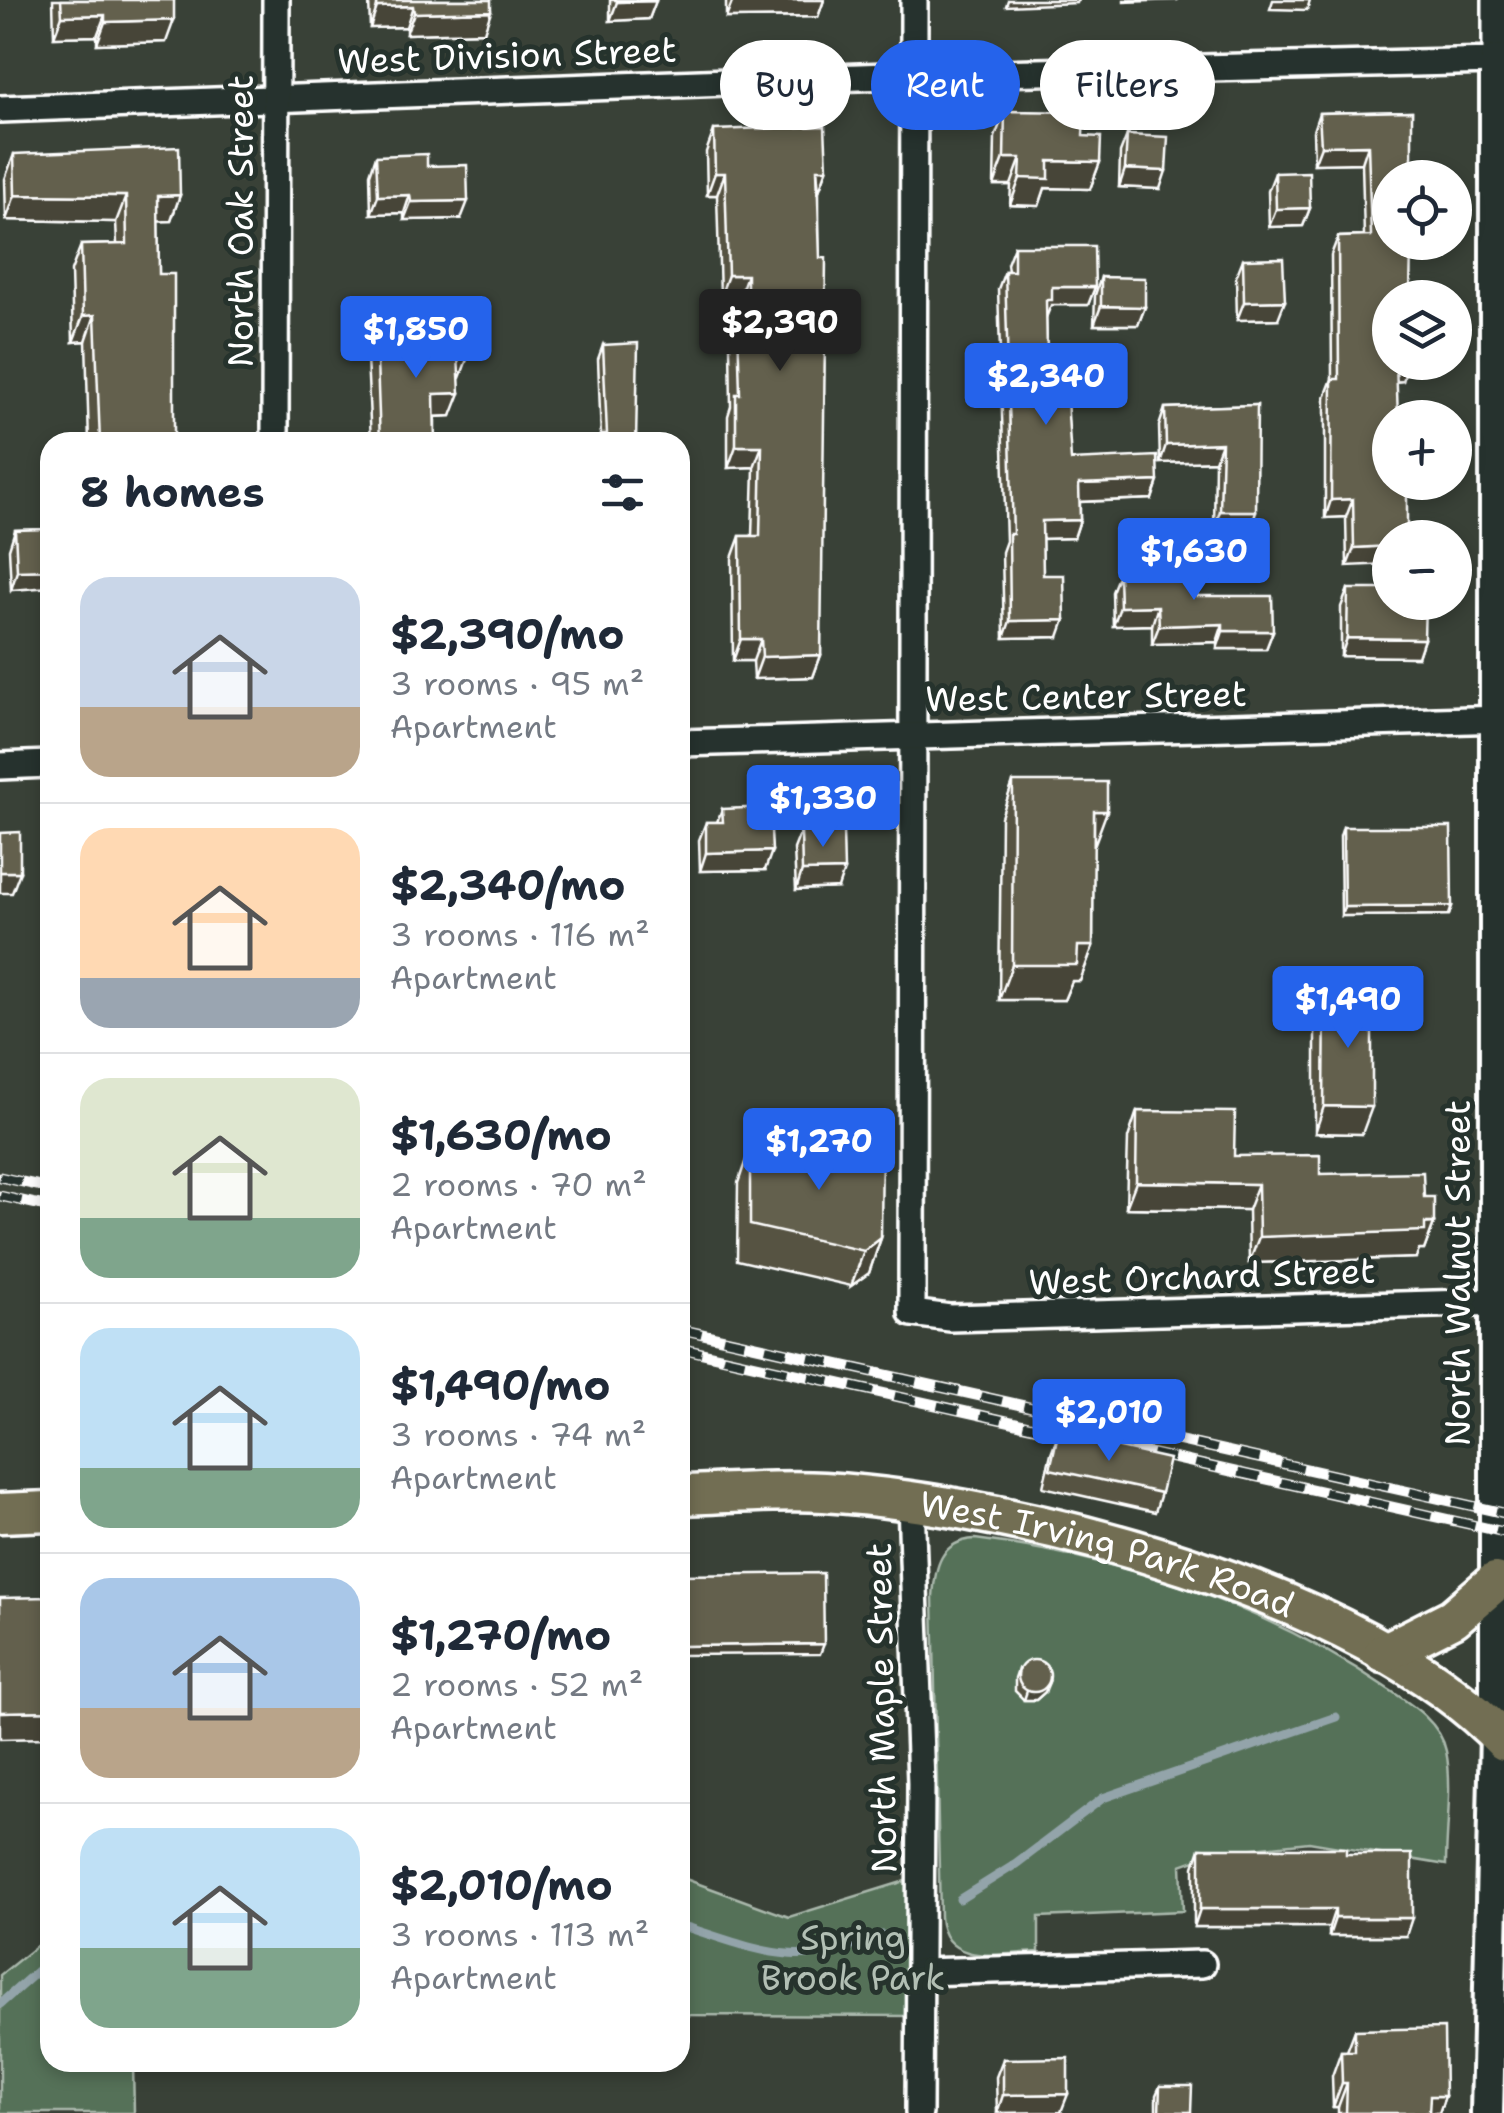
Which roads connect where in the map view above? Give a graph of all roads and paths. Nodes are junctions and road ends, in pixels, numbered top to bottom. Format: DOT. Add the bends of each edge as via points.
graph roads {
  1 [pos="276,0"];
  2 [pos="914,0"];
  3 [pos="1496,0"];
  4 [pos="914,40"];
  5 [pos="1500,60"];
  6 [pos="1020,73"];
  7 [pos="871,77"];
  8 [pos="276,98"];
  9 [pos="0,109"];
  10 [pos="914,130"];
  11 [pos="275,432"];
  12 [pos="1499,720"];
  13 [pos="916,735"];
  14 [pos="690,743"];
  15 [pos="40,764"];
  16 [pos="0,766"];
  17 [pos="1499,1303"];
  18 [pos="690,1496"];
  19 [pos="911,1502"];
  20 [pos="40,1511"];
  21 [pos="0,1512"];
  22 [pos="1495,1582"];
  23 [pos="1384,1652"];
  24 [pos="1500,1737"];
  25 [pos="1496,1945"];
  26 [pos="1202,1964"];
  27 [pos="920,1972"];
  28 [pos="919,2113"];
  29 [pos="1487,2113"];
  1 -- 8 [label="street, North Oak Street"];
  2 -- 4 [label="street"];
  3 -- 5 [label="street, North Walnut Street"];
  5 -- 6 [label="street, West Division Street"];
  5 -- 12 [label="street, North Walnut Street"];
  7 -- 8 [label="street, West Division Street"];
  8 -- 9 [label="street, West Division Street"];
  8 -- 11 [label="street, North Oak Street"];
  10 -- 13 [label="street"];
  12 -- 13 [label="street, West Center Street"];
  12 -- 17 [label="street, North Walnut Street"];
  13 -- 14 [label="street, West Center Street"];
  13 -- 17 [label="street, West Orchard Street" via="912,1313 950,1318"];
  15 -- 16 [label="street"];
  17 -- 22 [label="street, North Walnut Street"];
  18 -- 19 [label="main road, West Irving Park Road" via="822,1492"];
  19 -- 23 [label="main road, West Irving Park Road" via="1033,1524 1166,1559 1341,1628"];
  19 -- 27 [label="street, North Maple Street"];
  20 -- 21 [label="main road"];
  22 -- 23 [label="main road" via="1453,1618"];
  22 -- 24 [label="street, North Walnut Street"];
  23 -- 24 [label="main road, West Irving Park Road" via="1454,1695"];
  24 -- 25 [label="street, North Walnut Street"];
  25 -- 29 [label="street, North Walnut Street"];
  26 -- 27 [label="street"];
  27 -- 28 [label="street, North Maple Street"];
}
